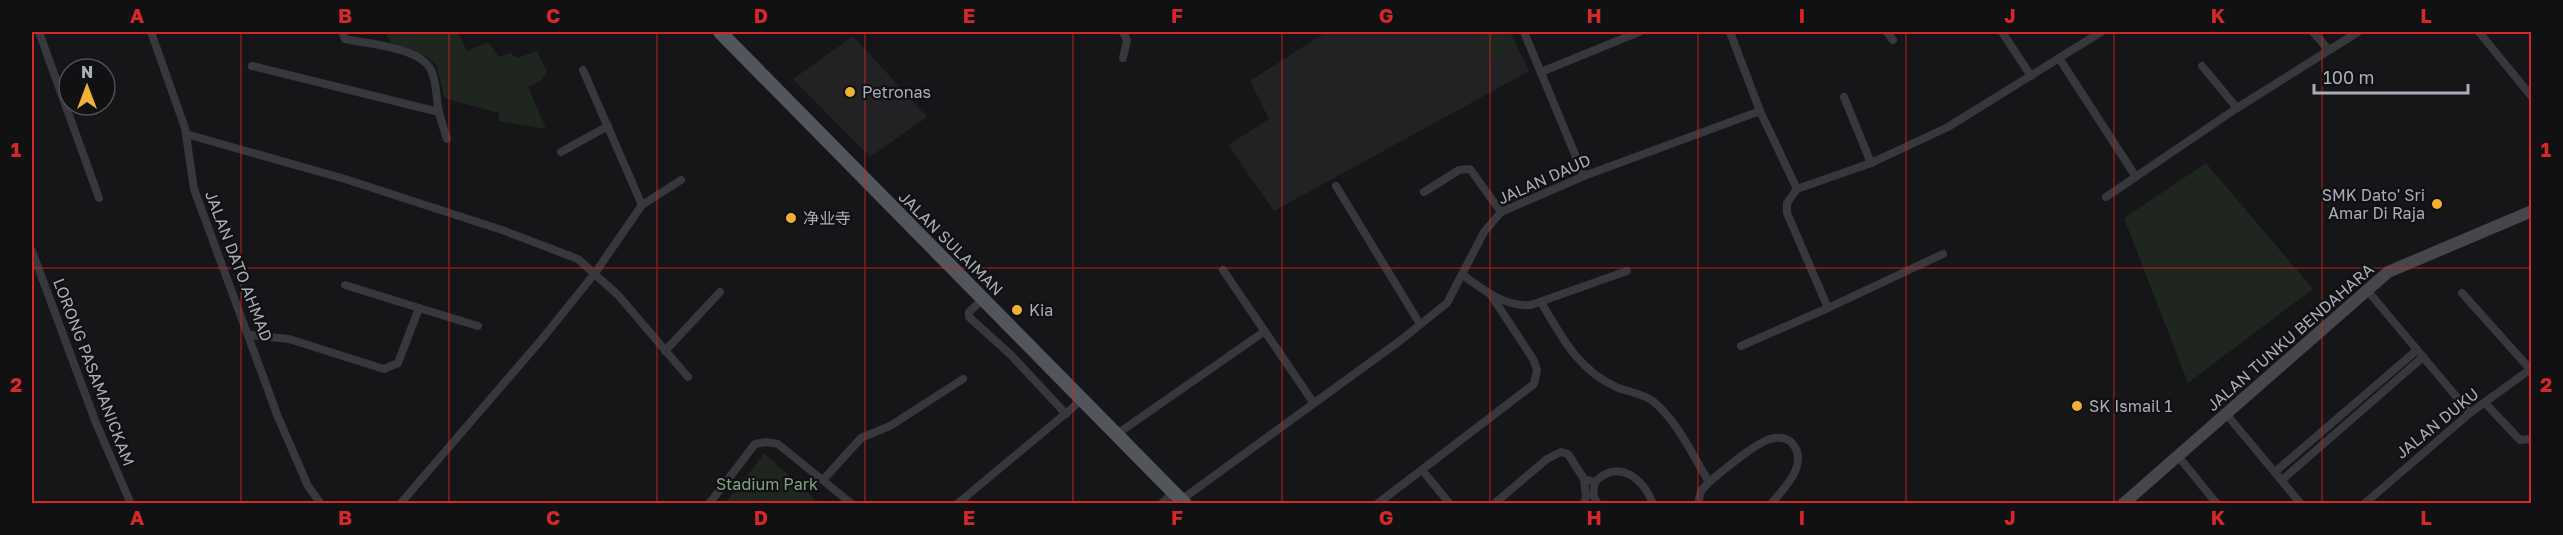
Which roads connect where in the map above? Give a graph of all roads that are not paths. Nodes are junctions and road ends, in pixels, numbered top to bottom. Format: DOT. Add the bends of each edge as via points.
graph roads {
  1 [pos="39,32"];
  2 [pos="151,32"];
  3 [pos="342,32"];
  4 [pos="720,32"];
  5 [pos="1123,32"];
  6 [pos="1524,32"];
  7 [pos="1639,32"];
  8 [pos="1730,32"];
  9 [pos="1887,32"];
  10 [pos="2002,32"];
  11 [pos="2102,32"];
  12 [pos="2313,32"];
  13 [pos="2358,32"];
  14 [pos="2479,32"];
  15 [pos="1893,40"];
  16 [pos="2328,49"];
  17 [pos="1123,58"];
  18 [pos="2059,58"];
  19 [pos="252,66"];
  20 [pos="2202,66"];
  21 [pos="583,70"];
  22 [pos="1541,72"];
  23 [pos="2031,76"];
  24 [pos="1844,97"];
  25 [pos="2532,97"];
  26 [pos="2237,108"];
  27 [pos="1760,111"];
  28 [pos="439,112"];
  29 [pos="608,126"];
  30 [pos="186,134"];
  31 [pos="447,139"];
  32 [pos="561,152"];
  33 [pos="1870,162"];
  34 [pos="1584,176"];
  35 [pos="2136,177"];
  36 [pos="681,180"];
  37 [pos="1336,186"];
  38 [pos="1797,189"];
  39 [pos="1424,192"];
  40 [pos="2106,197"];
  41 [pos="99,198"];
  42 [pos="642,205"];
  43 [pos="2532,211"];
  44 [pos="1502,212"];
  45 [pos="32,251"];
  46 [pos="1943,254"];
  47 [pos="1223,270"];
  48 [pos="1627,271"];
  49 [pos="595,273"];
  50 [pos="1463,275"];
  51 [pos="345,285"];
  52 [pos="2367,290"];
  53 [pos="720,292"];
  54 [pos="2462,293"];
  55 [pos="1491,295"];
  56 [pos="983,299"];
  57 [pos="1541,302"];
  58 [pos="419,308"];
  59 [pos="1828,308"];
  60 [pos="1420,324"];
  61 [pos="478,326"];
  62 [pos="1264,331"];
  63 [pos="250,335"];
  64 [pos="1027,343"];
  65 [pos="1741,346"];
  66 [pos="2417,350"];
  67 [pos="665,351"];
  68 [pos="1011,355"];
  69 [pos="2423,357"];
  70 [pos="2531,369"];
  71 [pos="688,377"];
  72 [pos="963,379"];
  73 [pos="1083,399"];
  74 [pos="1313,402"];
  75 [pos="2485,403"];
  76 [pos="2470,413"];
  77 [pos="1066,414"];
  78 [pos="2227,415"];
  79 [pos="1117,434"];
  80 [pos="2532,439"];
  81 [pos="2178,456"];
  82 [pos="1422,470"];
  83 [pos="2275,472"];
  84 [pos="824,479"];
  85 [pos="1584,479"];
  86 [pos="2282,480"];
  87 [pos="1595,482"];
  88 [pos="1709,482"];
  89 [pos="1180,499"];
  90 [pos="131,504"];
  91 [pos="321,504"];
  92 [pos="400,504"];
  93 [pos="709,504"];
  94 [pos="852,504"];
  95 [pos="957,504"];
  96 [pos="1161,504"];
  97 [pos="1377,504"];
  98 [pos="1450,504"];
  99 [pos="1494,504"];
  100 [pos="1584,504"];
  101 [pos="1598,504"];
  102 [pos="1653,504"];
  103 [pos="1698,504"];
  104 [pos="1771,504"];
  105 [pos="2123,504"];
  106 [pos="2217,504"];
  107 [pos="2301,504"];
  108 [pos="2364,504"];
  1 -- 41 [label="street"];
  2 -- 30 [label="street, JALAN DATO AHMAD"];
  3 -- 28 [label="street" via="345,39 393,48 422,59 431,69"];
  4 -- 56 [label="main road, JALAN SULAIMAN"];
  5 -- 17 [label="street" via="1127,40"];
  6 -- 22 [label="street"];
  7 -- 22 [label="street"];
  8 -- 27 [label="street"];
  9 -- 15 [label="street"];
  10 -- 23 [label="street"];
  11 -- 18 [label="street"];
  12 -- 16 [label="street"];
  13 -- 16 [label="street"];
  14 -- 25 [label="street"];
  16 -- 26 [label="street"];
  18 -- 23 [label="street"];
  18 -- 35 [label="street"];
  19 -- 28 [label="street"];
  20 -- 26 [label="street"];
  21 -- 29 [label="street"];
  22 -- 34 [label="street"];
  23 -- 33 [label="street" via="1948,127"];
  24 -- 33 [label="street"];
  26 -- 35 [label="street"];
  27 -- 34 [label="street, JALAN DAUD"];
  27 -- 38 [label="street"];
  28 -- 31 [label="street"];
  29 -- 32 [label="street"];
  29 -- 42 [label="street"];
  30 -- 49 [label="street" via="345,179 502,230 578,259"];
  30 -- 63 [label="street, JALAN DATO AHMAD" via="194,189"];
  33 -- 38 [label="street"];
  34 -- 44 [label="street, JALAN DAUD"];
  35 -- 40 [label="street"];
  36 -- 42 [label="street"];
  37 -- 60 [label="street"];
  38 -- 59 [label="street" via="1787,203 1787,213"];
  39 -- 44 [label="street" via="1459,170 1470,169"];
  42 -- 49 [label="street"];
  43 -- 52 [label="street, JALAN TUNKU BENDAHARA" via="2406,263"];
  44 -- 50 [label="street, JALAN DAUD" via="1484,232"];
  45 -- 90 [label="street, LORONG PASAMANICKAM" via="96,423"];
  46 -- 59 [label="street"];
  47 -- 62 [label="street"];
  48 -- 57 [label="street"];
  49 -- 67 [label="street"];
  49 -- 92 [label="street"];
  50 -- 55 [label="street"];
  50 -- 60 [label="street, JALAN DAUD" via="1447,303"];
  51 -- 58 [label="street"];
  52 -- 66 [label="street"];
  52 -- 78 [label="street, JALAN TUNKU BENDAHARA"];
  53 -- 67 [label="street"];
  54 -- 70 [label="street"];
  55 -- 57 [label="street" via="1520,306"];
  55 -- 82 [label="street" via="1533,359 1537,370 1534,384"];
  56 -- 64 [label="main road, JALAN SULAIMAN"];
  56 -- 68 [label="street" via="969,312 969,317"];
  57 -- 88 [label="street" via="1577,360 1590,372 1653,400 1671,420"];
  58 -- 61 [label="street"];
  58 -- 63 [label="street" via="398,363 384,369 289,339"];
  59 -- 65 [label="street"];
  60 -- 74 [label="street, JALAN DAUD"];
  62 -- 74 [label="street"];
  62 -- 79 [label="street"];
  63 -- 91 [label="street, JALAN DATO AHMAD" via="285,433 308,486"];
  64 -- 68 [label="street"];
  64 -- 73 [label="main road, JALAN SULAIMAN"];
  66 -- 69 [label="street"];
  66 -- 83 [label="street"];
  67 -- 71 [label="street"];
  68 -- 77 [label="street"];
  69 -- 76 [label="street"];
  69 -- 86 [label="street"];
  70 -- 75 [label="street, JALAN DUKU"];
  72 -- 84 [label="street" via="890,426 861,438"];
  73 -- 77 [label="street"];
  73 -- 79 [label="main road, JALAN SULAIMAN"];
  74 -- 89 [label="street, JALAN DAUD"];
  75 -- 76 [label="street, JALAN DUKU"];
  75 -- 80 [label="street" via="2520,440"];
  76 -- 108 [label="street, JALAN DUKU"];
  77 -- 95 [label="street"];
  78 -- 81 [label="street, JALAN TUNKU BENDAHARA"];
  78 -- 83 [label="street"];
  79 -- 89 [label="main road, JALAN SULAIMAN"];
  81 -- 105 [label="street, JALAN TUNKU BENDAHARA"];
  81 -- 106 [label="street"];
  82 -- 97 [label="street"];
  82 -- 98 [label="street"];
  83 -- 86 [label="street"];
  84 -- 93 [label="street" via="778,444 754,444"];
  84 -- 94 [label="street"];
  85 -- 87 [label="street"];
  85 -- 99 [label="street" via="1568,454 1557,452"];
  85 -- 100 [label="street"];
  86 -- 107 [label="street"];
  87 -- 101 [label="street" via="1593,495"];
  87 -- 102 [label="street" via="1603,474 1623,472 1636,478"];
  88 -- 103 [label="street" via="1701,491"];
  88 -- 104 [label="street" via="1768,439 1786,438 1796,452 1797,468"];
  89 -- 96 [label="street, JALAN DAUD"];
}
